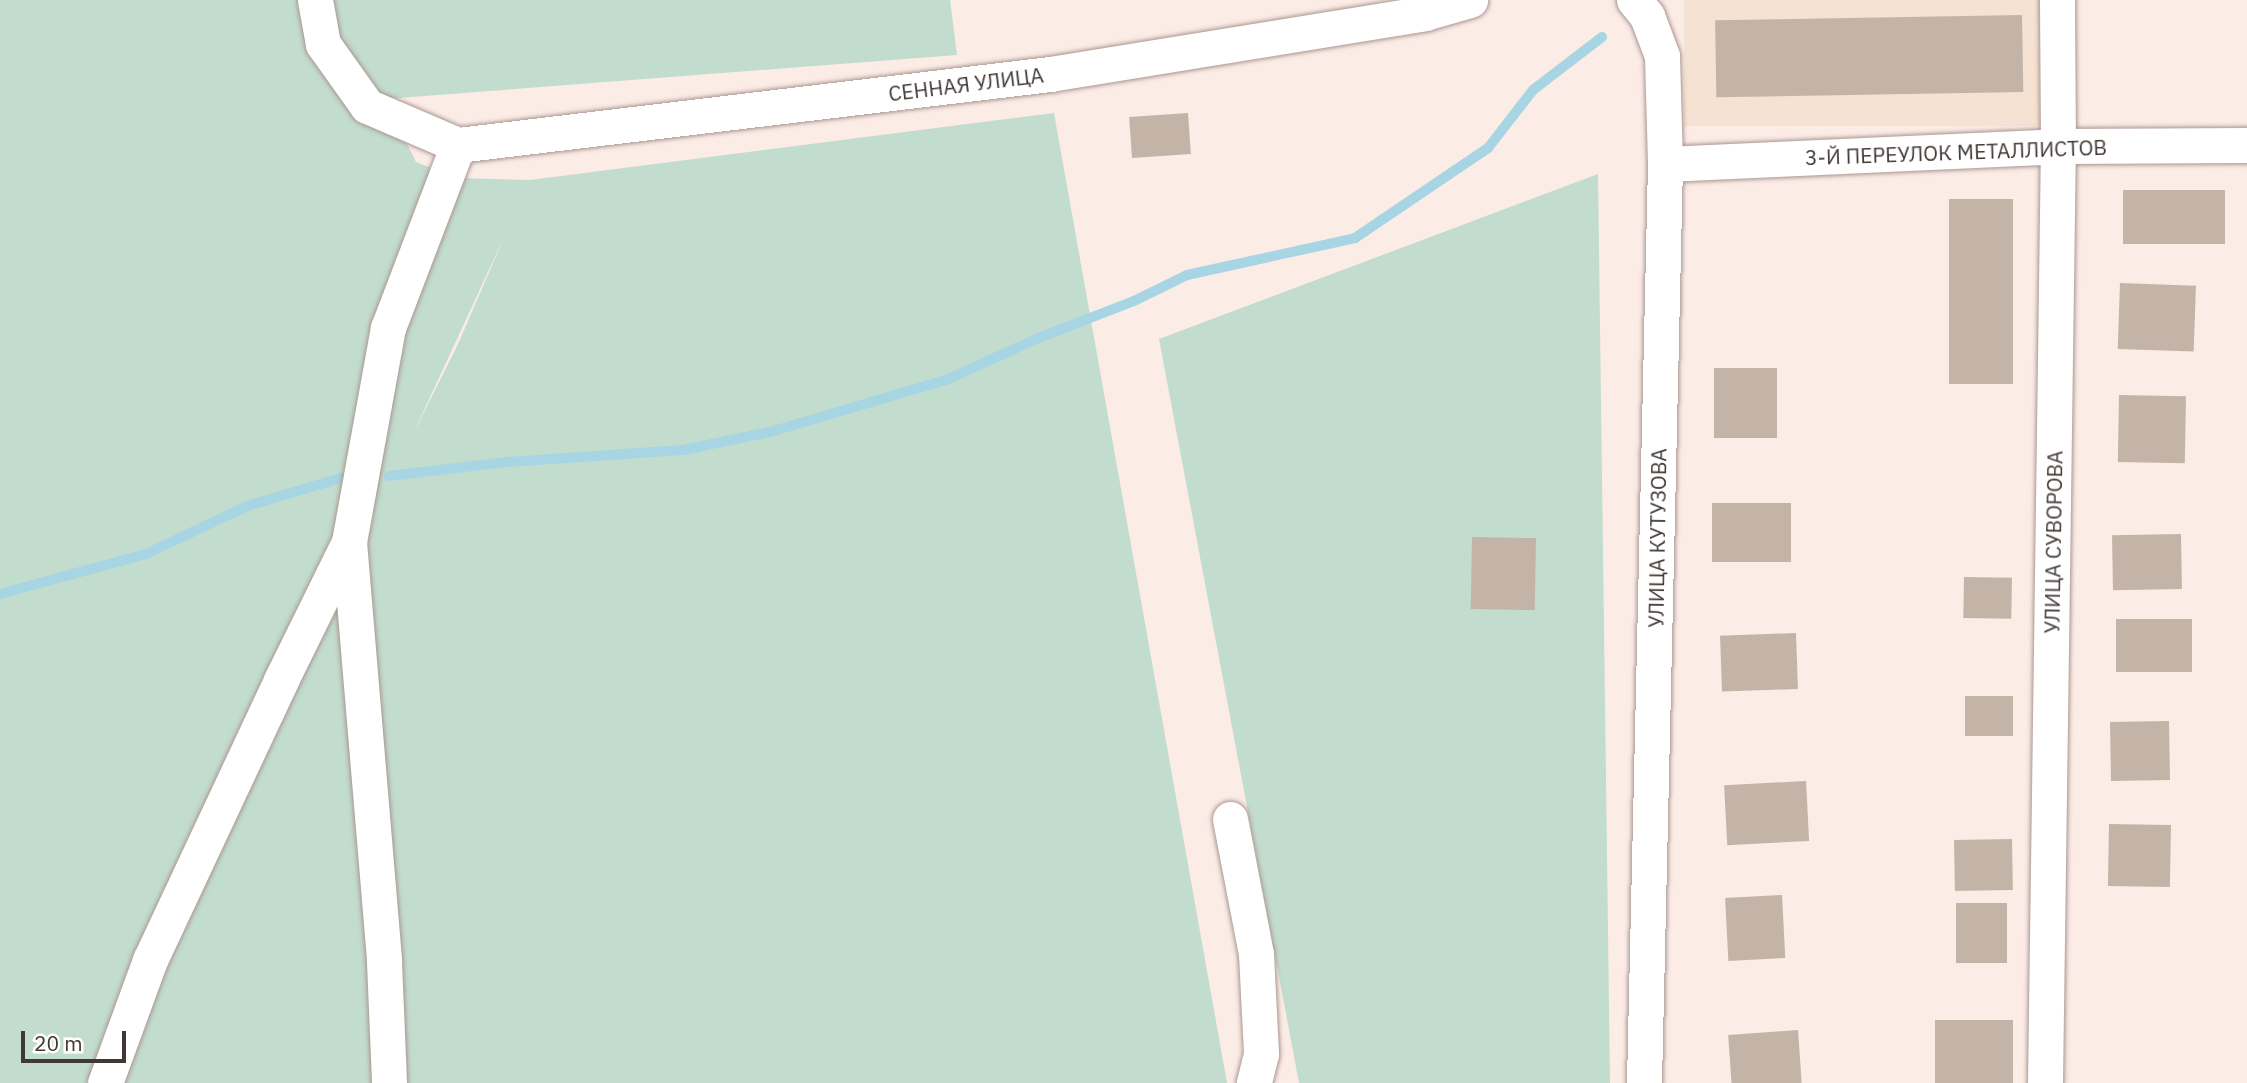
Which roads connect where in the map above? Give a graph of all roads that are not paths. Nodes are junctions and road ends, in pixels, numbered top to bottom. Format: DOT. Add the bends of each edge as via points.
graph roads {
  1 [pos="315,0"];
  2 [pos="1470,0"];
  3 [pos="1634,0"];
  4 [pos="2057,0"];
  5 [pos="458,145"];
  6 [pos="2247,145"];
  7 [pos="2058,146"];
  8 [pos="1665,164"];
  9 [pos="349,542"];
  10 [pos="1230,820"];
  11 [pos="105,1083"];
  12 [pos="389,1083"];
  13 [pos="1254,1083"];
  14 [pos="1644,1083"];
  15 [pos="2045,1083"];
  1 -- 5 [label="street" via="323,44 367,106"];
  2 -- 5 [label="street, СЕННАЯ УЛИЦА" via="1425,13 1050,74"];
  3 -- 8 [label="street, УЛИЦА КУТУЗОВА" via="1647,16 1662,56"];
  4 -- 7 [label="street, УЛИЦА СУВОРОВА"];
  5 -- 9 [label="street" via="388,328"];
  6 -- 7 [label="street, 3-Й ПЕРЕУЛОК МЕТАЛЛИСТОВ"];
  7 -- 8 [label="street, 3-Й ПЕРЕУЛОК МЕТАЛЛИСТОВ"];
  7 -- 15 [label="street, УЛИЦА СУВОРОВА"];
  8 -- 14 [label="street, УЛИЦА КУТУЗОВА"];
  9 -- 11 [label="street" via="150,960"];
  9 -- 12 [label="street" via="384,962"];
  10 -- 13 [label="street" via="1256,954 1261,1054"];
}
